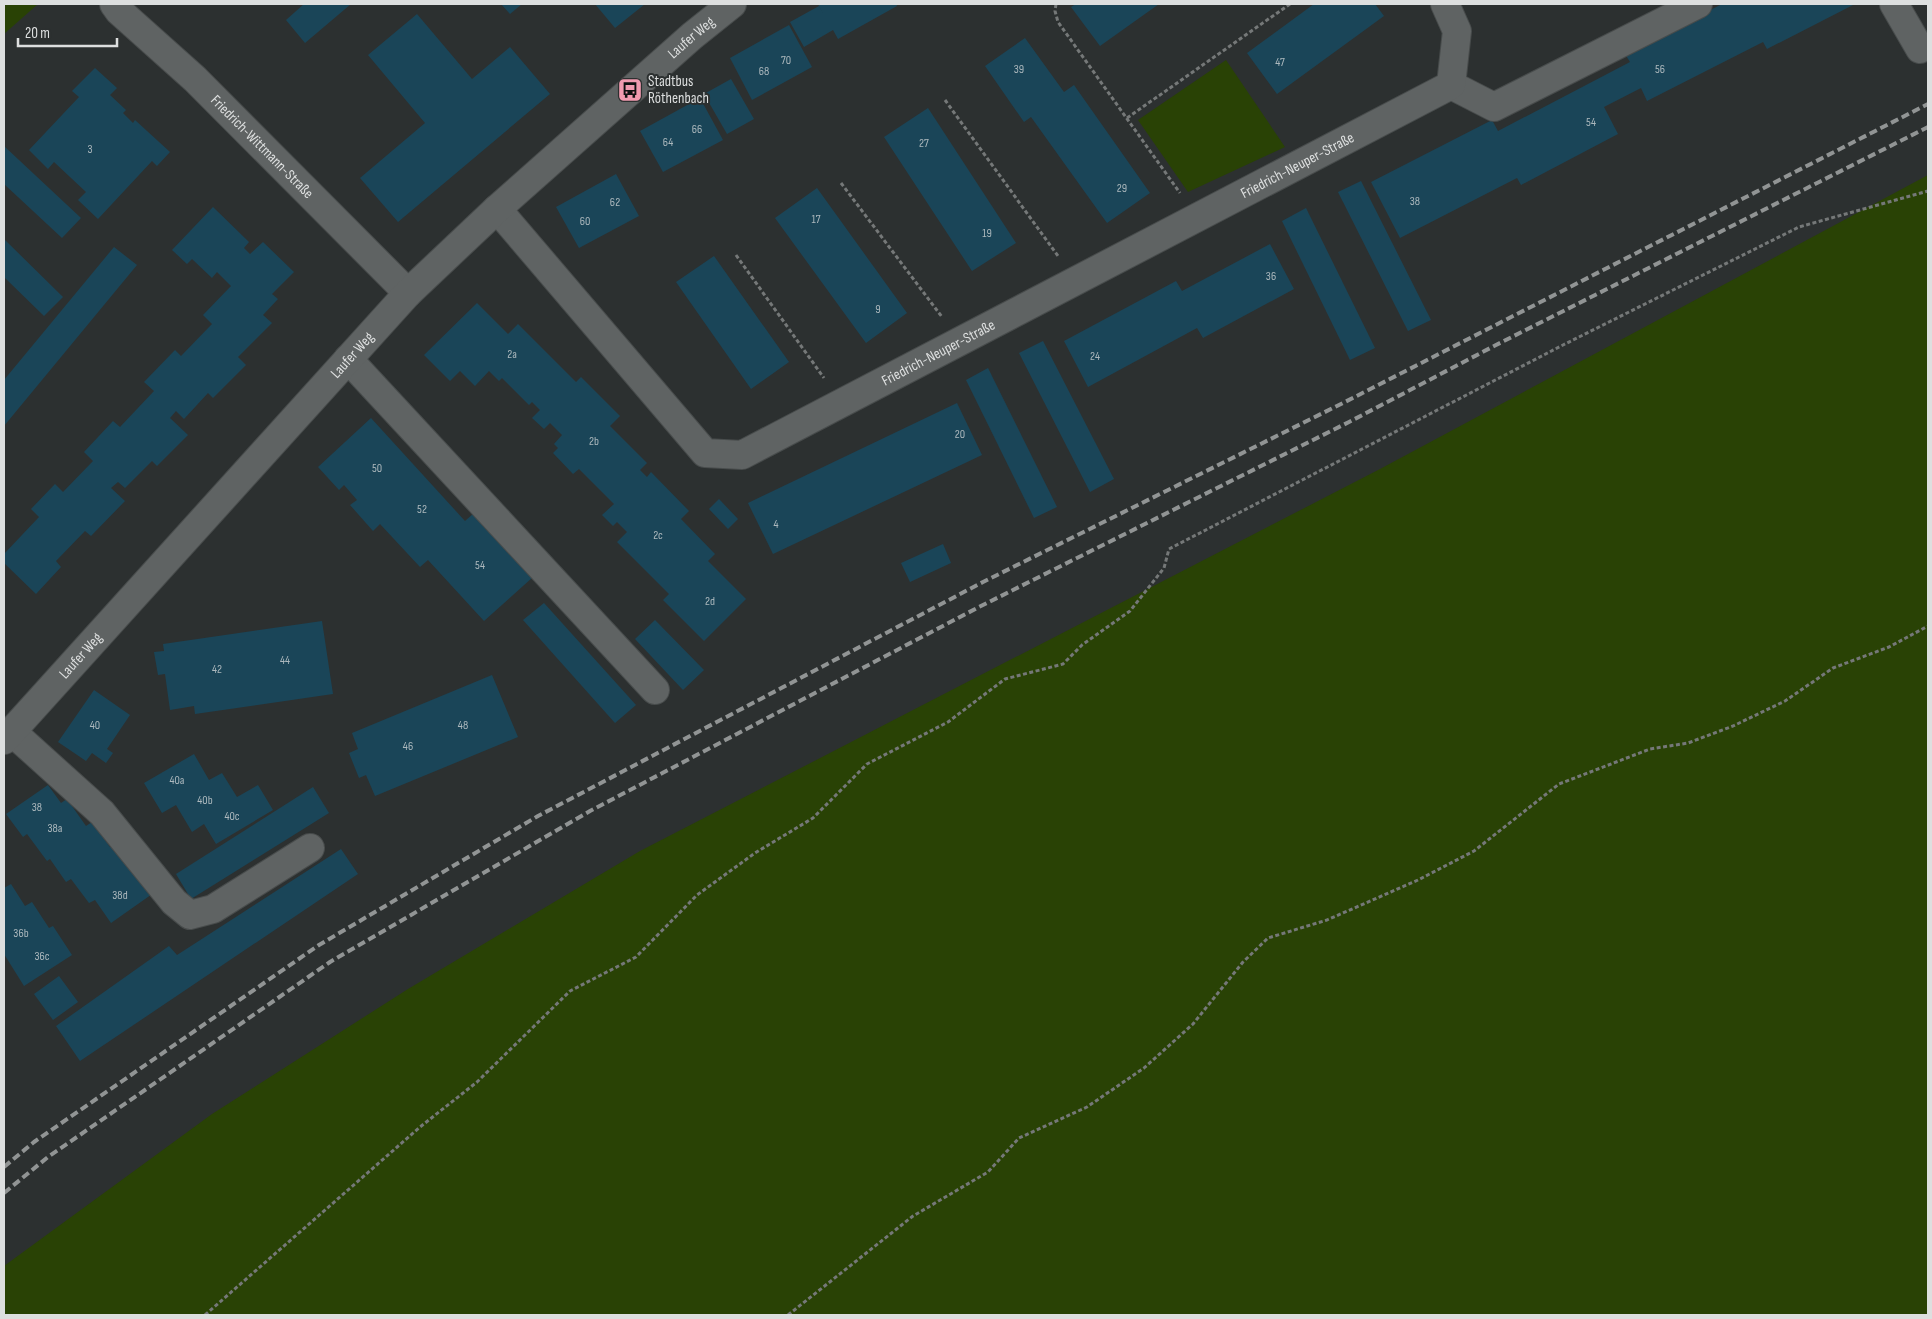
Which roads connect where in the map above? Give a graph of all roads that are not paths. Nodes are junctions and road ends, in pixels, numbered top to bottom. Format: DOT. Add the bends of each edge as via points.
graph roads {
  1 [pos="114,4"];
  2 [pos="732,4"];
  3 [pos="1445,4"];
  4 [pos="1698,4"];
  5 [pos="1894,4"];
  6 [pos="1917,43"];
  7 [pos="1451,85"];
  8 [pos="497,210"];
  9 [pos="408,293"];
  10 [pos="348,359"];
  11 [pos="655,690"];
  12 [pos="7,735"];
  13 [pos="310,848"];
  1 -- 9 [label="street, Friedrich-Wittmann-Straße" via="243,126"];
  2 -- 8 [label="street, Laufer Weg"];
  3 -- 7 [label="street" via="1457,31"];
  4 -- 7 [label="street" via="1494,107"];
  5 -- 6 [label="street"];
  7 -- 8 [label="street, Friedrich-Neuper-Straße" via="742,455 705,454"];
  8 -- 9 [label="street, Laufer Weg"];
  9 -- 10 [label="street, Laufer Weg"];
  10 -- 11 [label="street"];
  10 -- 12 [label="street, Laufer Weg"];
  12 -- 13 [label="street" via="102,813 174,902 190,915 213,909"];
}
